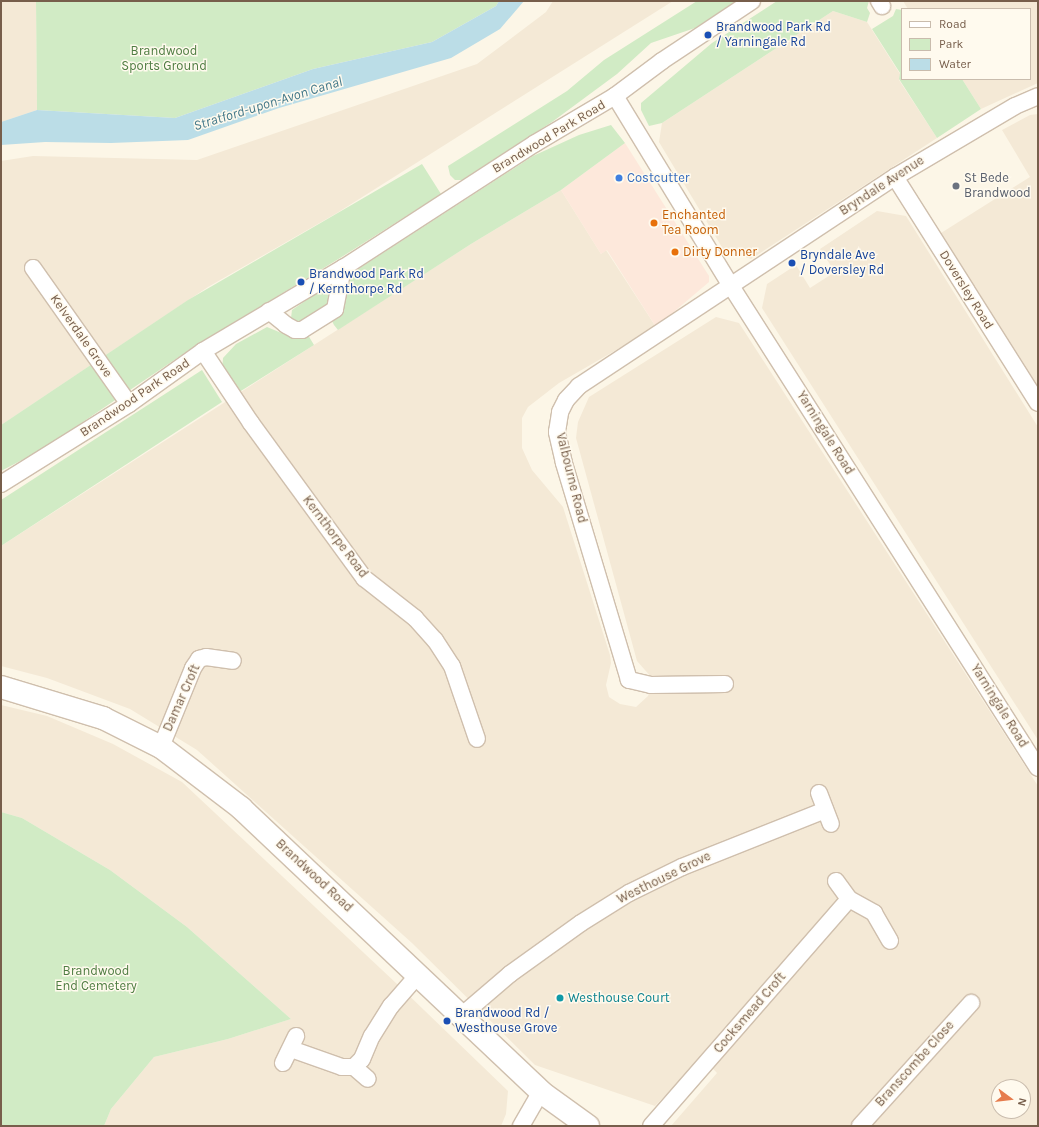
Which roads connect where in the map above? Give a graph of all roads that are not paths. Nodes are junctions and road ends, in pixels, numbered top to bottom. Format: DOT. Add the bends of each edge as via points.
graph roads {
  1 [pos="752,1"];
  2 [pos="616,96"];
  3 [pos="1038,96"];
  4 [pos="895,176"];
  5 [pos="33,268"];
  6 [pos="343,268"];
  7 [pos="731,286"];
  8 [pos="269,311"];
  9 [pos="203,351"];
  10 [pos="1038,403"];
  11 [pos="128,404"];
  12 [pos="1,484"];
  13 [pos="233,661"];
  14 [pos="725,684"];
  15 [pos="1,687"];
  16 [pos="477,739"];
  17 [pos="162,747"];
  18 [pos="1038,768"];
  19 [pos="819,793"];
  20 [pos="836,881"];
  21 [pos="849,899"];
  22 [pos="890,941"];
  23 [pos="418,975"];
  24 [pos="970,1003"];
  25 [pos="461,1016"];
  26 [pos="290,1050"];
  27 [pos="354,1067"];
  28 [pos="368,1079"];
  29 [pos="541,1092"];
  30 [pos="521,1126"];
  31 [pos="588,1126"];
  32 [pos="651,1126"];
  33 [pos="860,1126"];
  1 -- 2 [label="street, Brandwood Park Road" via="662,61"];
  2 -- 6 [label="street, Brandwood Park Road" via="534,144"];
  2 -- 7 [label="street, Yarningale Road"];
  3 -- 4 [label="street, Bryndale Avenue" via="1015,106"];
  4 -- 7 [label="street, Bryndale Avenue"];
  4 -- 10 [label="street, Doversley Road"];
  5 -- 11 [label="street, Kelverdale Grove"];
  6 -- 8 [label="street, Brandwood Park Road"];
  6 -- 8 [label="street" via="335,309 302,330 295,330 286,325"];
  7 -- 14 [label="street, Valbourne Road" via="579,386 566,400 560,412 557,432 564,463 630,680 652,685"];
  7 -- 18 [label="street, Yarningale Road"];
  8 -- 9 [label="street, Brandwood Park Road"];
  9 -- 11 [label="street, Brandwood Park Road"];
  9 -- 16 [label="street, Kernthorpe Road" via="251,423 364,578 415,618 435,640 452,666"];
  11 -- 12 [label="street, Brandwood Park Road"];
  13 -- 17 [label="street, Damar Croft" via="206,657 200,659 193,668"];
  15 -- 17 [label="street, Brandwood Road" via="103,718"];
  17 -- 23 [label="street, Brandwood Road" via="241,808"];
  19 -- 25 [label="street, Westhouse Grove" via="828,817 682,867 629,892 510,974"];
  20 -- 21 [label="street"];
  21 -- 22 [label="street" via="874,914"];
  21 -- 32 [label="street, Cocksmead Croft"];
  23 -- 25 [label="street, Brandwood Road"];
  23 -- 27 [label="street" via="391,1006 372,1036 362,1059"];
  24 -- 33 [label="street, Branscombe Close"];
  25 -- 29 [label="street, Brandwood Road"];
  26 -- 27 [label="street" via="342,1068"];
  27 -- 28 [label="street"];
  29 -- 30 [label="street"];
  29 -- 31 [label="street, Brandwood Road"];
}
